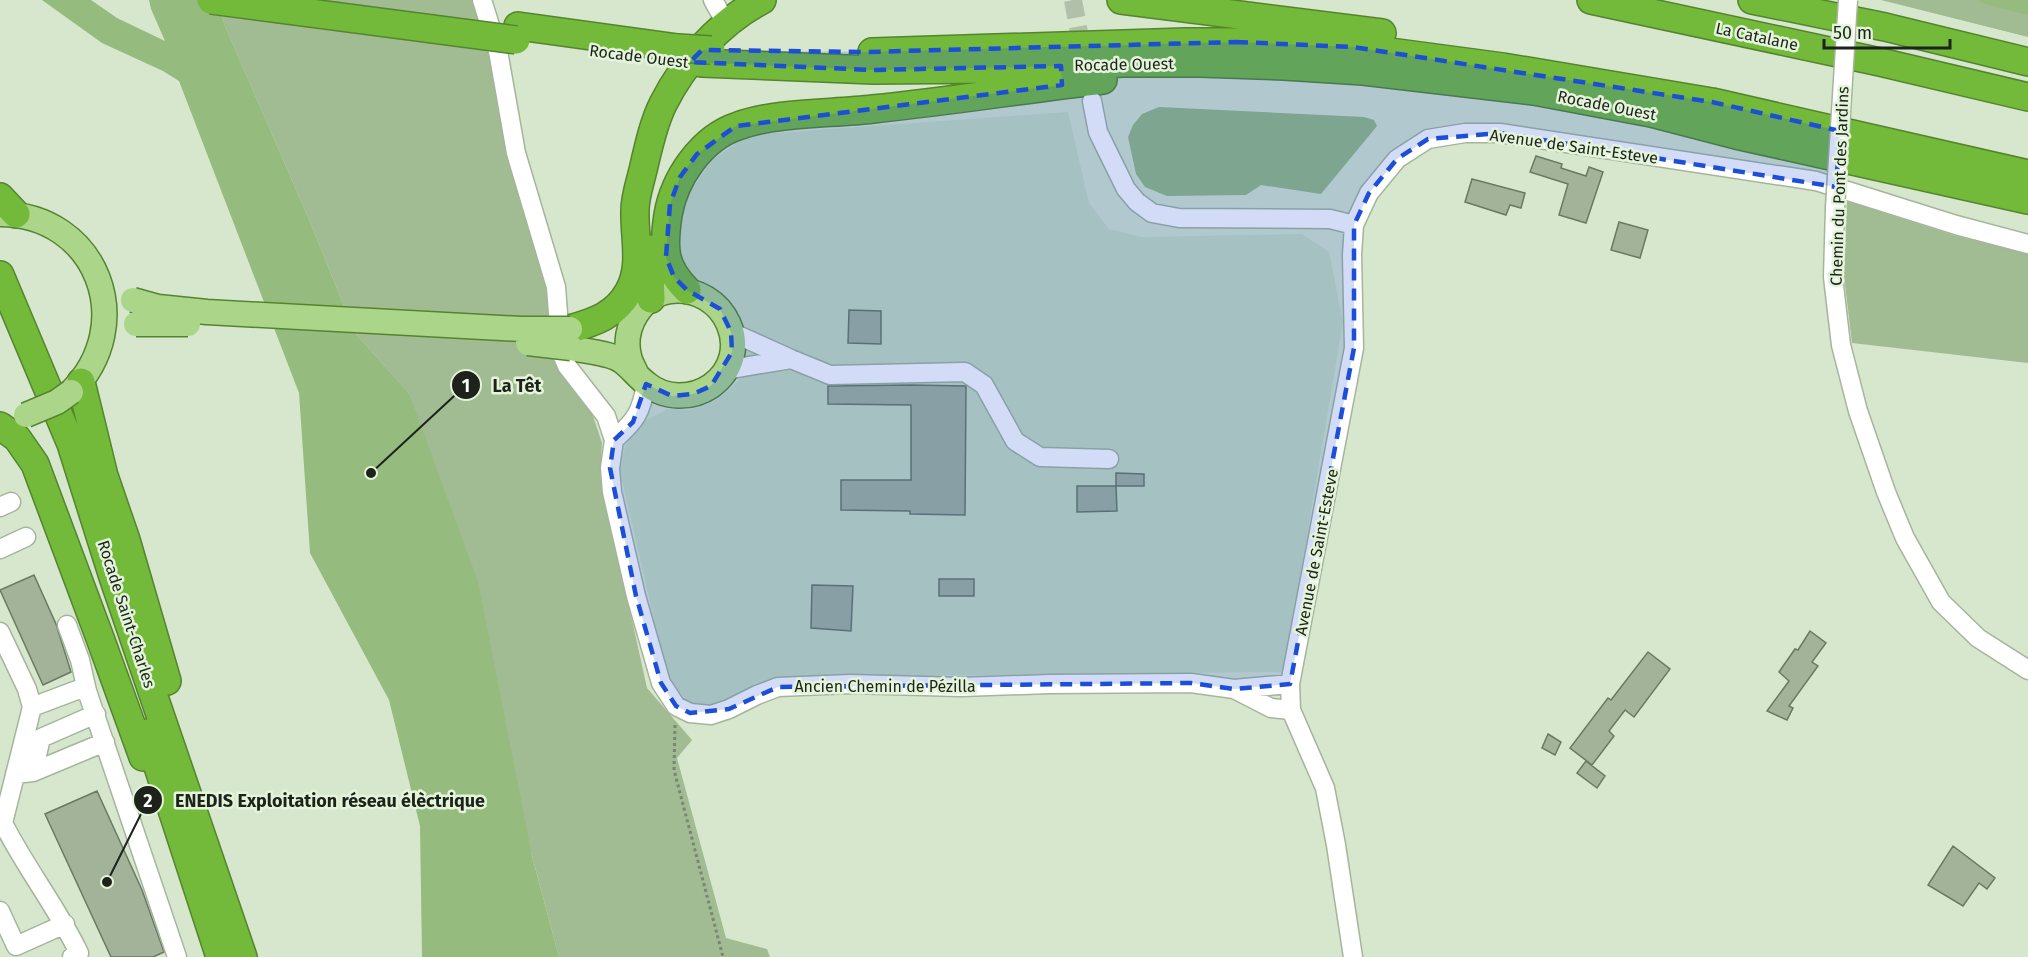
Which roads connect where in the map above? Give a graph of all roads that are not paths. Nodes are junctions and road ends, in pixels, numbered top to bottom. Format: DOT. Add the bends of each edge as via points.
graph roads {
  1 [pos="211,0"];
  2 [pos="311,0"];
  3 [pos="482,0"];
  4 [pos="762,0"];
  5 [pos="1121,0"];
  6 [pos="1591,0"];
  7 [pos="1752,0"];
  8 [pos="1848,0"];
  9 [pos="720,11"];
  10 [pos="517,33"];
  11 [pos="706,56"];
  12 [pos="2028,62"];
  13 [pos="2028,97"];
  14 [pos="1092,101"];
  15 [pos="1712,102"];
  16 [pos="1736,135"];
  17 [pos="648,149"];
  18 [pos="2028,174"];
  19 [pos="2028,200"];
  20 [pos="6,209"];
  21 [pos="1354,225"];
  22 [pos="2028,244"];
  23 [pos="0,275"];
  24 [pos="100,284"];
  25 [pos="687,290"];
  26 [pos="646,303"];
  27 [pos="0,318"];
  28 [pos="732,332"];
  29 [pos="571,339"];
  30 [pos="99,349"];
  31 [pos="791,359"];
  32 [pos="725,370"];
  33 [pos="641,378"];
  34 [pos="76,387"];
  35 [pos="0,417"];
  36 [pos="0,426"];
  37 [pos="614,440"];
  38 [pos="1109,459"];
  39 [pos="26,537"];
  40 [pos="0,549"];
  41 [pos="66,625"];
  42 [pos="0,632"];
  43 [pos="2028,670"];
  44 [pos="1290,684"];
  45 [pos="1234,689"];
  46 [pos="87,691"];
  47 [pos="32,707"];
  48 [pos="1291,710"];
  49 [pos="96,714"];
  50 [pos="105,742"];
  51 [pos="33,772"];
  52 [pos="15,774"];
  53 [pos="1,820"];
  54 [pos="0,911"];
  55 [pos="65,924"];
  56 [pos="78,956"];
  57 [pos="177,957"];
  58 [pos="219,957"];
  59 [pos="244,957"];
  60 [pos="1353,957"];
  1 -- 10 [label="highway, Rocade Ouest, bridge"];
  2 -- 10 [label="highway, Rocade Ouest"];
  3 -- 37 [label="street" via="498,51 516,153 556,287 561,352 567,366 606,416"];
  4 -- 9 [label="highway" via="744,9"];
  5 -- 15 [label="highway" via="1411,38"];
  6 -- 13 [label="highway, La Catalane"];
  7 -- 12 [label="highway, La Catalane"];
  8 -- 43 [label="street, Chemin du Pont des Jardins, bridge" via="1833,277 1841,345 1858,411 1905,538 1941,602 1978,638"];
  9 -- 17 [label="highway" via="662,105"];
  10 -- 11 [label="highway, Rocade Ouest, bridge"];
  11 -- 15 [label="highway, Rocade Ouest" via="1216,42 1353,48 1503,67"];
  11 -- 16 [label="highway, Rocade Ouest" via="873,70 1124,63 1295,66 1534,92 1651,112"];
  14 -- 21 [label="street" via="1098,132 1126,189 1152,213 1179,218 1330,219"];
  15 -- 18 [label="highway, Rocade Ouest"];
  16 -- 19 [label="highway, Rocade Ouest"];
  16 -- 25 [label="highway" via="1383,82 1250,74 1148,74 766,119 736,126 720,135 697,154 680,177 670,204 666,257 674,278"];
  17 -- 26 [label="highway" via="643,182 650,257"];
  17 -- 29 [label="highway" via="635,208 638,263 630,290 615,310"];
  20 -- 24 [label="main road" via="44,222 68,237 87,258"];
  21 -- 22 [label="street, Avenue de Saint-Esteve" via="1369,193 1397,159 1428,139 1500,133 1816,181"];
  21 -- 44 [label="street, Avenue de Saint-Esteve" via="1354,348"];
  23 -- 59 [label="highway, Rocade Saint-Charles" via="72,444 117,588"];
  24 -- 29 [label="main road, bridge" via="113,293 158,307 522,329"];
  24 -- 30 [label="main road" via="105,328"];
  25 -- 26 [label="main road" via="668,291"];
  25 -- 28 [label="main road" via="711,300 728,320"];
  26 -- 29 [label="main road" via="614,327"];
  26 -- 33 [label="main road" via="631,322 627,339 629,357"];
  27 -- 58 [label="highway, Rocade Saint-Charles" via="56,450"];
  28 -- 31 [label="street"];
  28 -- 32 [label="main road" via="732,352"];
  29 -- 30 [label="main road, bridge" via="537,343 136,324"];
  29 -- 33 [label="main road" via="618,359"];
  30 -- 34 [label="main road"];
  31 -- 32 [label="street"];
  31 -- 38 [label="street" via="830,375 965,372 984,385 1015,441 1040,457"];
  32 -- 33 [label="main road" via="711,386 693,394 672,396 658,392"];
  33 -- 37 [label="street" via="642,405 633,422"];
  34 -- 35 [label="main road, bridge" via="57,402 26,415"];
  34 -- 59 [label="highway" via="130,552"];
  36 -- 58 [label="highway" via="17,438 35,464"];
  37 -- 45 [label="street, Ancien Chemin de Pézilla" via="612,492 636,596 662,683 676,705 690,713 711,715 778,687 1191,683"];
  39 -- 40 [label="street"];
  41 -- 46 [label="street"];
  42 -- 47 [label="street"];
  44 -- 45 [label="street, Ancien Chemin de Pézilla"];
  44 -- 48 [label="street, Avenue de Saint-Esteve"];
  45 -- 48 [label="street, Ancien Chemin de Pézilla" via="1271,708"];
  46 -- 47 [label="street" via="76,690"];
  46 -- 49 [label="street"];
  47 -- 52 [label="street"];
  48 -- 60 [label="street" via="1325,788"];
  49 -- 50 [label="street"];
  49 -- 51 [label="street" via="41,738"];
  50 -- 51 [label="street"];
  50 -- 57 [label="street"];
  51 -- 52 [label="street"];
  52 -- 53 [label="street"];
  53 -- 55 [label="street" via="12,844"];
  54 -- 55 [label="street" via="16,946"];
  55 -- 56 [label="street"];
}
